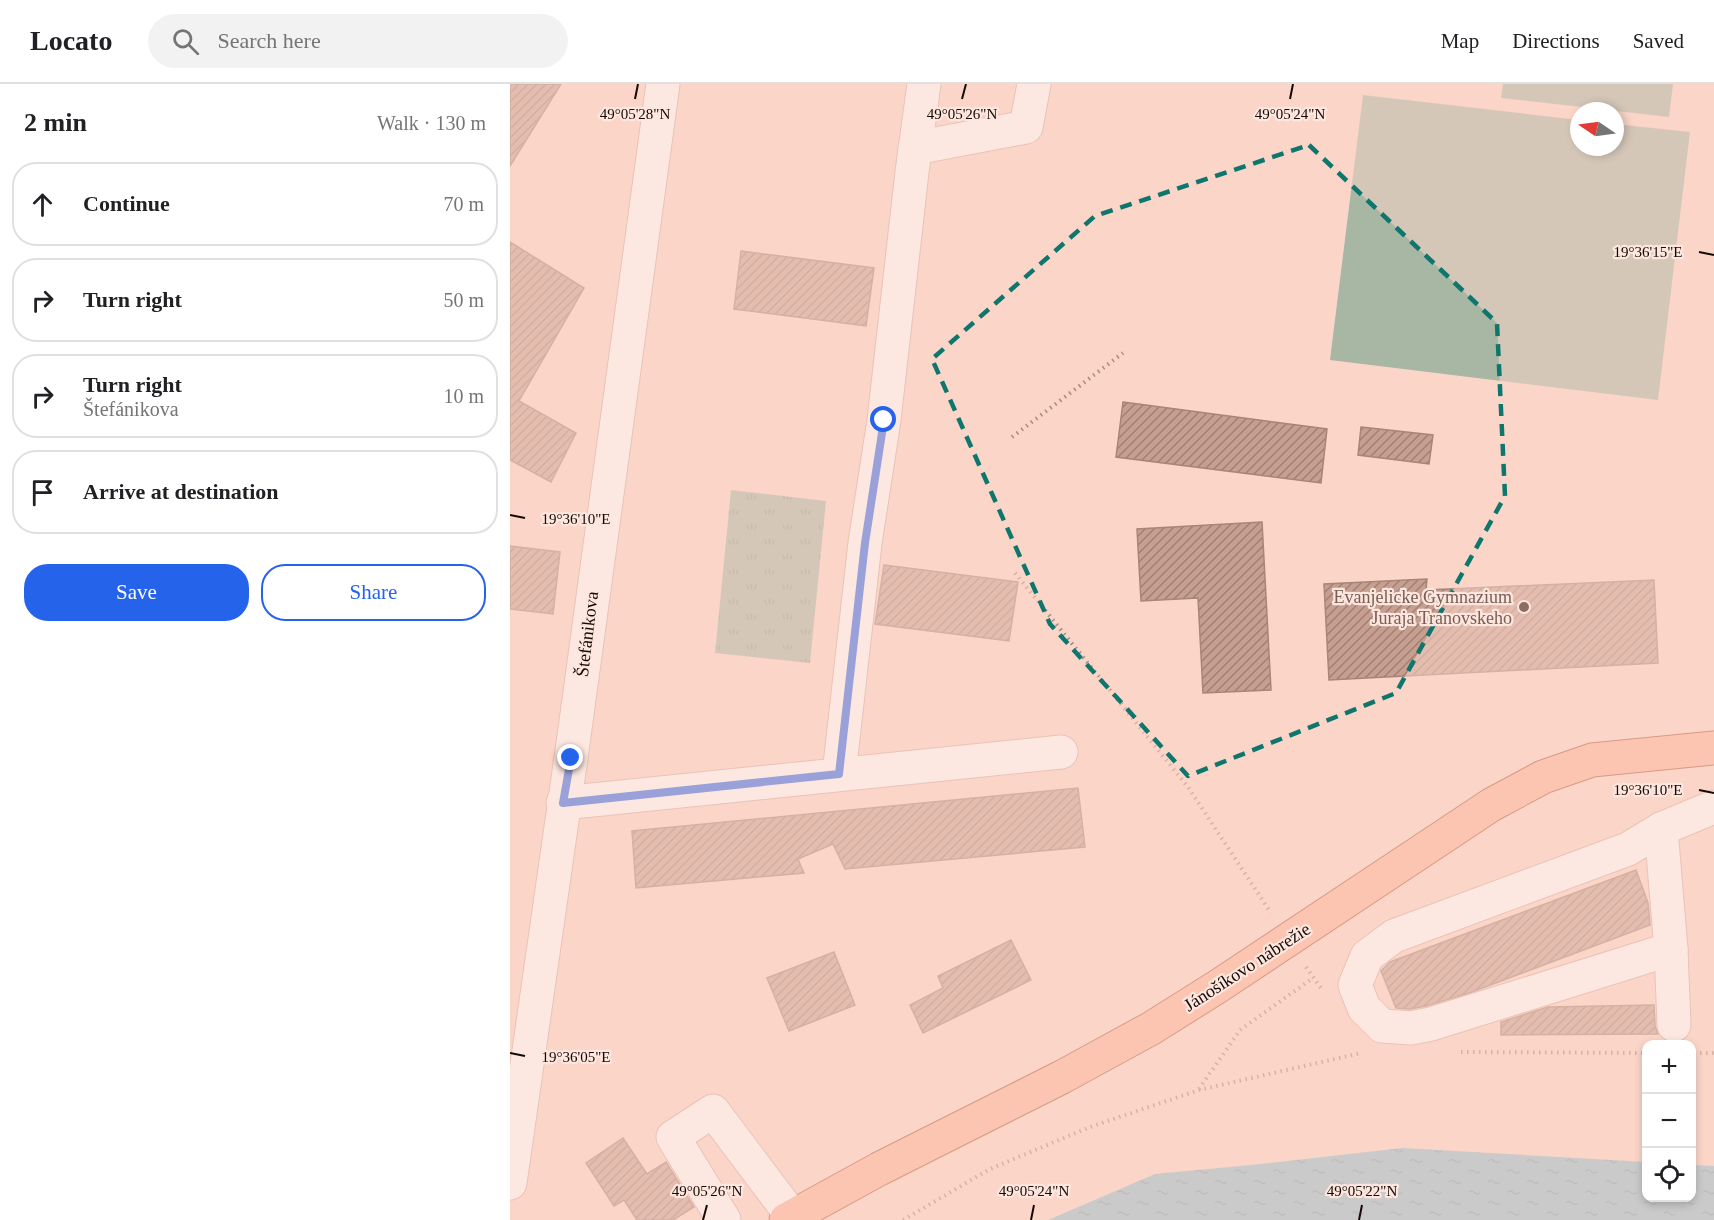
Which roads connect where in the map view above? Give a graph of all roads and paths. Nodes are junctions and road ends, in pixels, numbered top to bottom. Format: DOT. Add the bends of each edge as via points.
graph roads {
  1 [pos="663,84"];
  2 [pos="924,84"];
  3 [pos="1034,84"];
  4 [pos="915,148"];
  5 [pos="1123,353"];
  6 [pos="1012,438"];
  7 [pos="1015,573"];
  8 [pos="1714,748"];
  9 [pos="1060,752"];
  10 [pos="839,774"];
  11 [pos="1188,787"];
  12 [pos="563,803"];
  13 [pos="1714,807"];
  14 [pos="1661,829"];
  15 [pos="1671,949"];
  16 [pos="1313,978"];
  17 [pos="1674,1025"];
  18 [pos="1367,1051"];
  19 [pos="1450,1052"];
  20 [pos="1642,1053"];
  21 [pos="1696,1053"];
  22 [pos="1714,1053"];
  23 [pos="1199,1090"];
  24 [pos="510,1184"];
  25 [pos="789,1218"];
  26 [pos="724,1220"];
  27 [pos="903,1220"];
  1 -- 12 [label="street, Štefánikova"];
  2 -- 4 [label="street"];
  3 -- 4 [label="street" via="1026,128"];
  4 -- 10 [label="street"];
  5 -- 6 [label="path"];
  7 -- 11 [label="path"];
  8 -- 25 [label="main road, Jánošíkovo nábrežie" via="1592,760 1543,777 1491,805 1150,1029"];
  9 -- 10 [label="street"];
  10 -- 12 [label="street"];
  12 -- 24 [label="street, Štefánikova"];
  13 -- 14 [label="street"];
  14 -- 15 [label="street"];
  14 -- 15 [label="street" via="1628,849 1394,936 1367,956 1355,985 1364,1008 1382,1026 1411,1028"];
  15 -- 17 [label="street"];
  16 -- 23 [label="path" via="1240,1030"];
  18 -- 23 [label="path"];
  19 -- 20 [label="path"];
  21 -- 22 [label="path"];
  23 -- 27 [label="path" via="1090,1127 990,1169"];
  25 -- 26 [label="street" via="713,1111 673,1137"];
}
